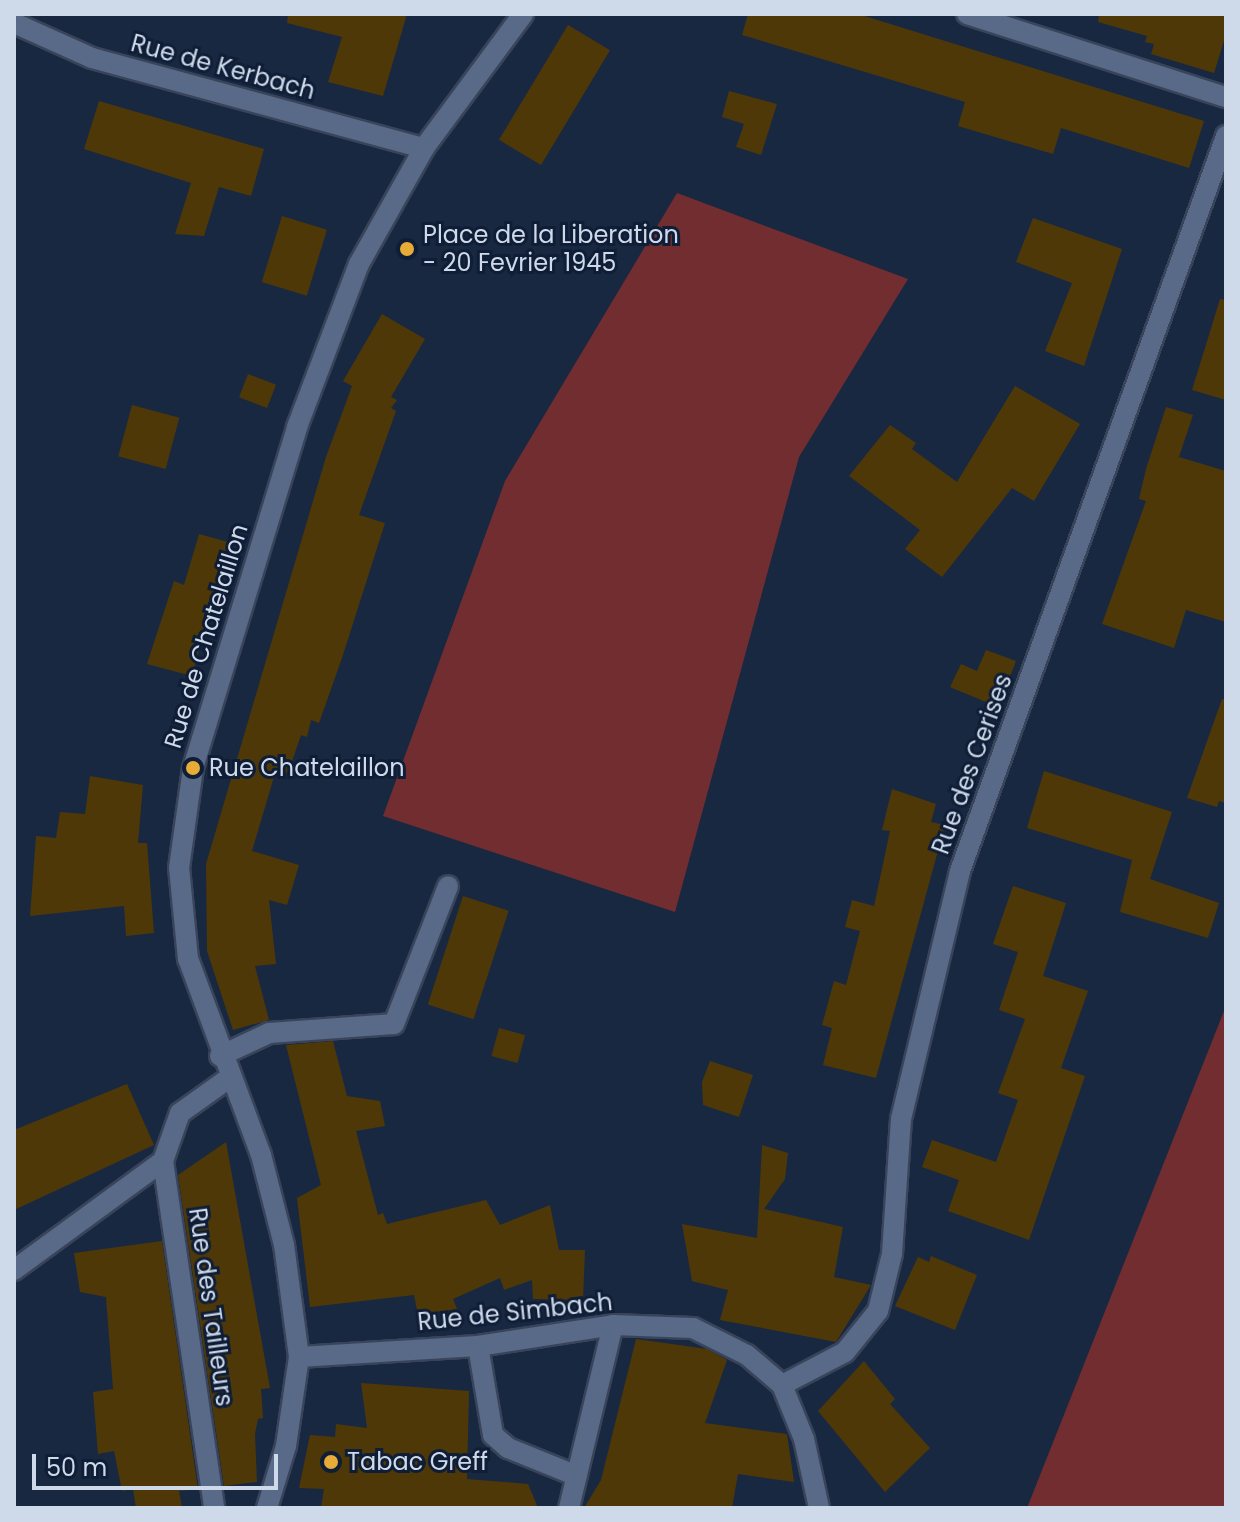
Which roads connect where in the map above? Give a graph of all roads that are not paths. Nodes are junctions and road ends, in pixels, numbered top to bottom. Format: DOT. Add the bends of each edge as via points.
graph roads {
  1 [pos="523,14"];
  2 [pos="967,14"];
  3 [pos="14,23"];
  4 [pos="1226,97"];
  5 [pos="1226,136"];
  6 [pos="424,148"];
  7 [pos="448,886"];
  8 [pos="220,1056"];
  9 [pos="229,1078"];
  10 [pos="163,1161"];
  11 [pos="14,1270"];
  12 [pos="613,1325"];
  13 [pos="478,1346"];
  14 [pos="299,1357"];
  15 [pos="782,1385"];
  16 [pos="577,1476"];
  17 [pos="214,1508"];
  18 [pos="267,1508"];
  19 [pos="569,1508"];
  20 [pos="819,1508"];
  1 -- 6 [label="street, Rue de Chatelaillon"];
  2 -- 4 [label="street"];
  3 -- 6 [label="street, Rue de Kerbach" via="92,58"];
  5 -- 15 [label="street, Rue des Cerises" via="960,871 901,1119 892,1254 878,1311 845,1352"];
  6 -- 8 [label="street, Rue de Chatelaillon" via="359,264 297,427 193,768 179,868 188,959"];
  7 -- 8 [label="street" via="394,1024 269,1033"];
  8 -- 9 [label="street, Rue de Chatelaillon"];
  9 -- 10 [label="street" via="180,1113"];
  9 -- 14 [label="street, Rue de Chatelaillon" via="261,1155 284,1245"];
  10 -- 11 [label="street"];
  10 -- 17 [label="street, Rue des Tailleurs"];
  12 -- 13 [label="street, Rue de Simbach"];
  12 -- 15 [label="street, Rue de Simbach" via="693,1328 747,1355"];
  12 -- 16 [label="street"];
  13 -- 14 [label="street, Rue de Simbach"];
  13 -- 16 [label="street" via="493,1435 508,1448"];
  14 -- 18 [label="street, Rue de Chatelaillon" via="286,1446"];
  15 -- 20 [label="street, Rue de Simbach" via="804,1439"];
  16 -- 19 [label="street"];
}
